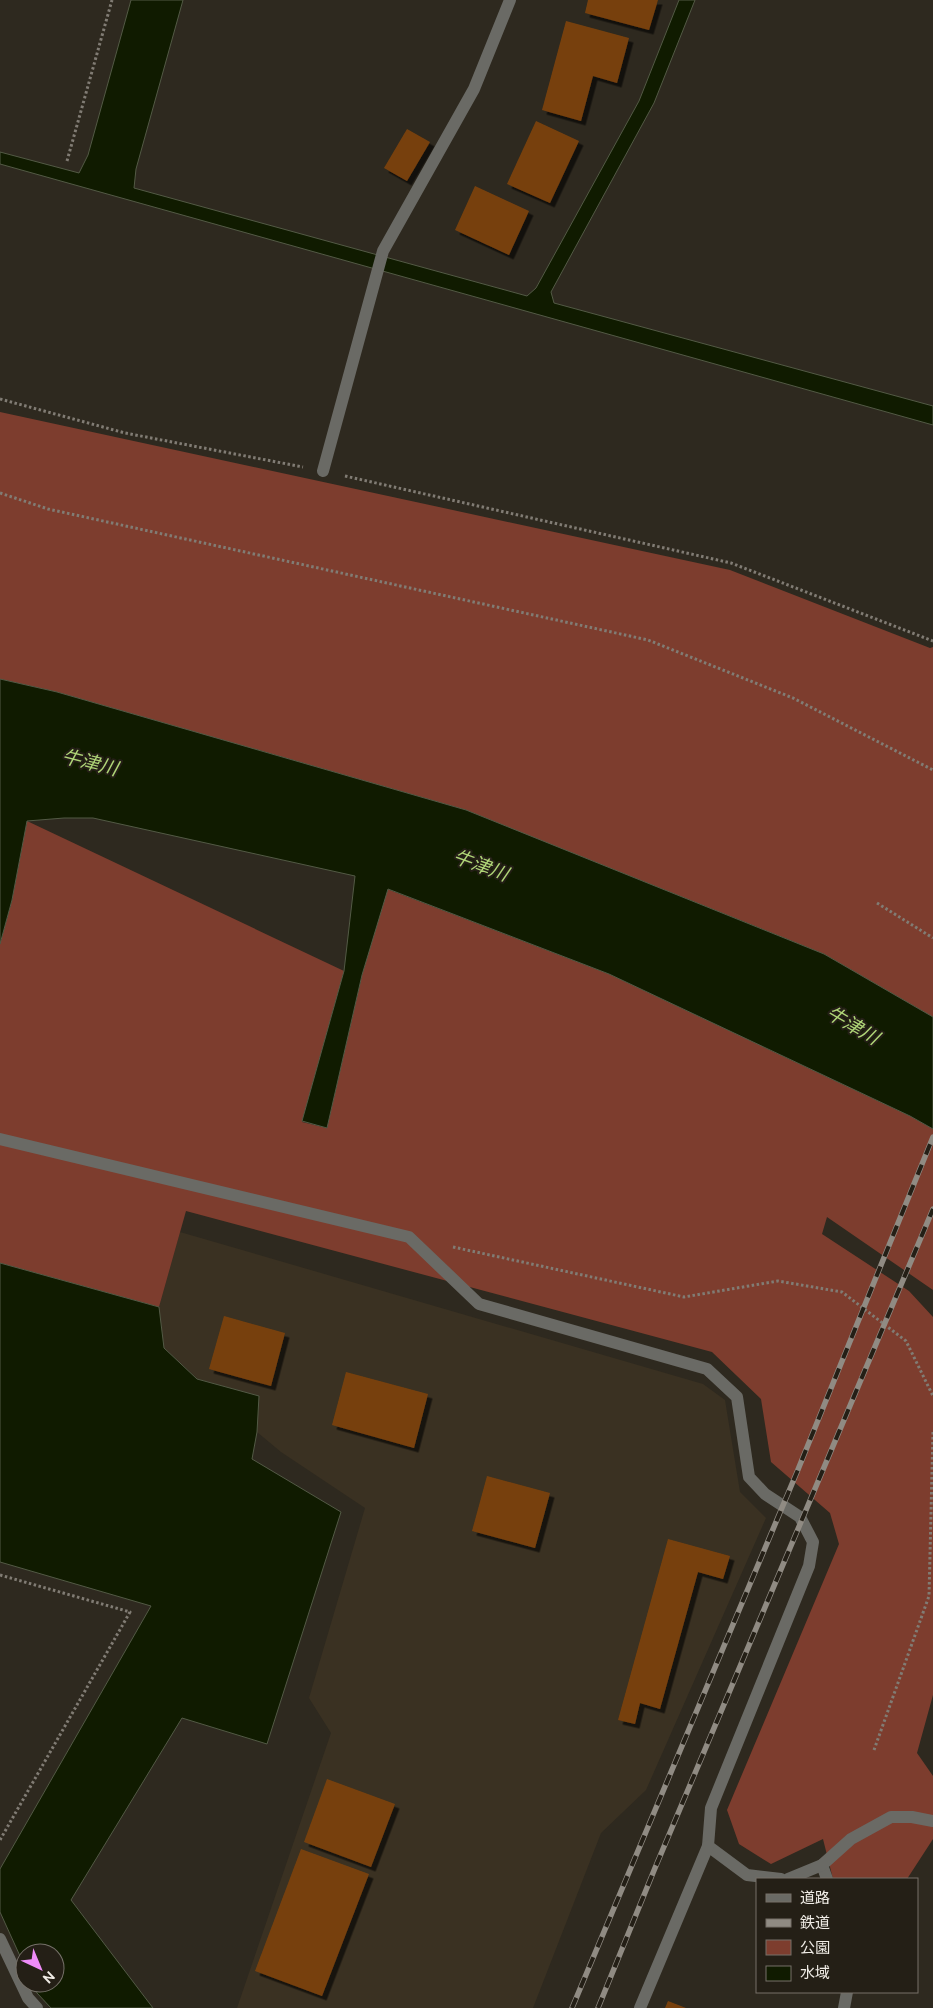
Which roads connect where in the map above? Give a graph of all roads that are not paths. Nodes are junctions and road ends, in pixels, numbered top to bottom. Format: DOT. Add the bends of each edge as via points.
graph roads {
  1 [pos="510,0"];
  2 [pos="324,471"];
  3 [pos="0,1139"];
  4 [pos="933,1821"];
  5 [pos="708,1846"];
  6 [pos="822,1865"];
  7 [pos="772,1878"];
  8 [pos="790,1878"];
  9 [pos="827,1878"];
  10 [pos="0,1939"];
  11 [pos="847,1993"];
  12 [pos="37,2008"];
  13 [pos="640,2008"];
  14 [pos="844,2008"];
  1 -- 2 [label="street" via="474,89 383,251"];
  3 -- 5 [label="street" via="408,1237 479,1304 707,1368 737,1397 749,1477 765,1494 800,1517 813,1542 808,1566 711,1808"];
  4 -- 6 [label="street" via="891,1817 852,1839"];
  5 -- 7 [label="street" via="747,1875"];
  5 -- 13 [label="street"];
  6 -- 8 [label="street"];
  6 -- 9 [label="street"];
  10 -- 12 [label="street" via="28,1998"];
  11 -- 14 [label="street"];
}
